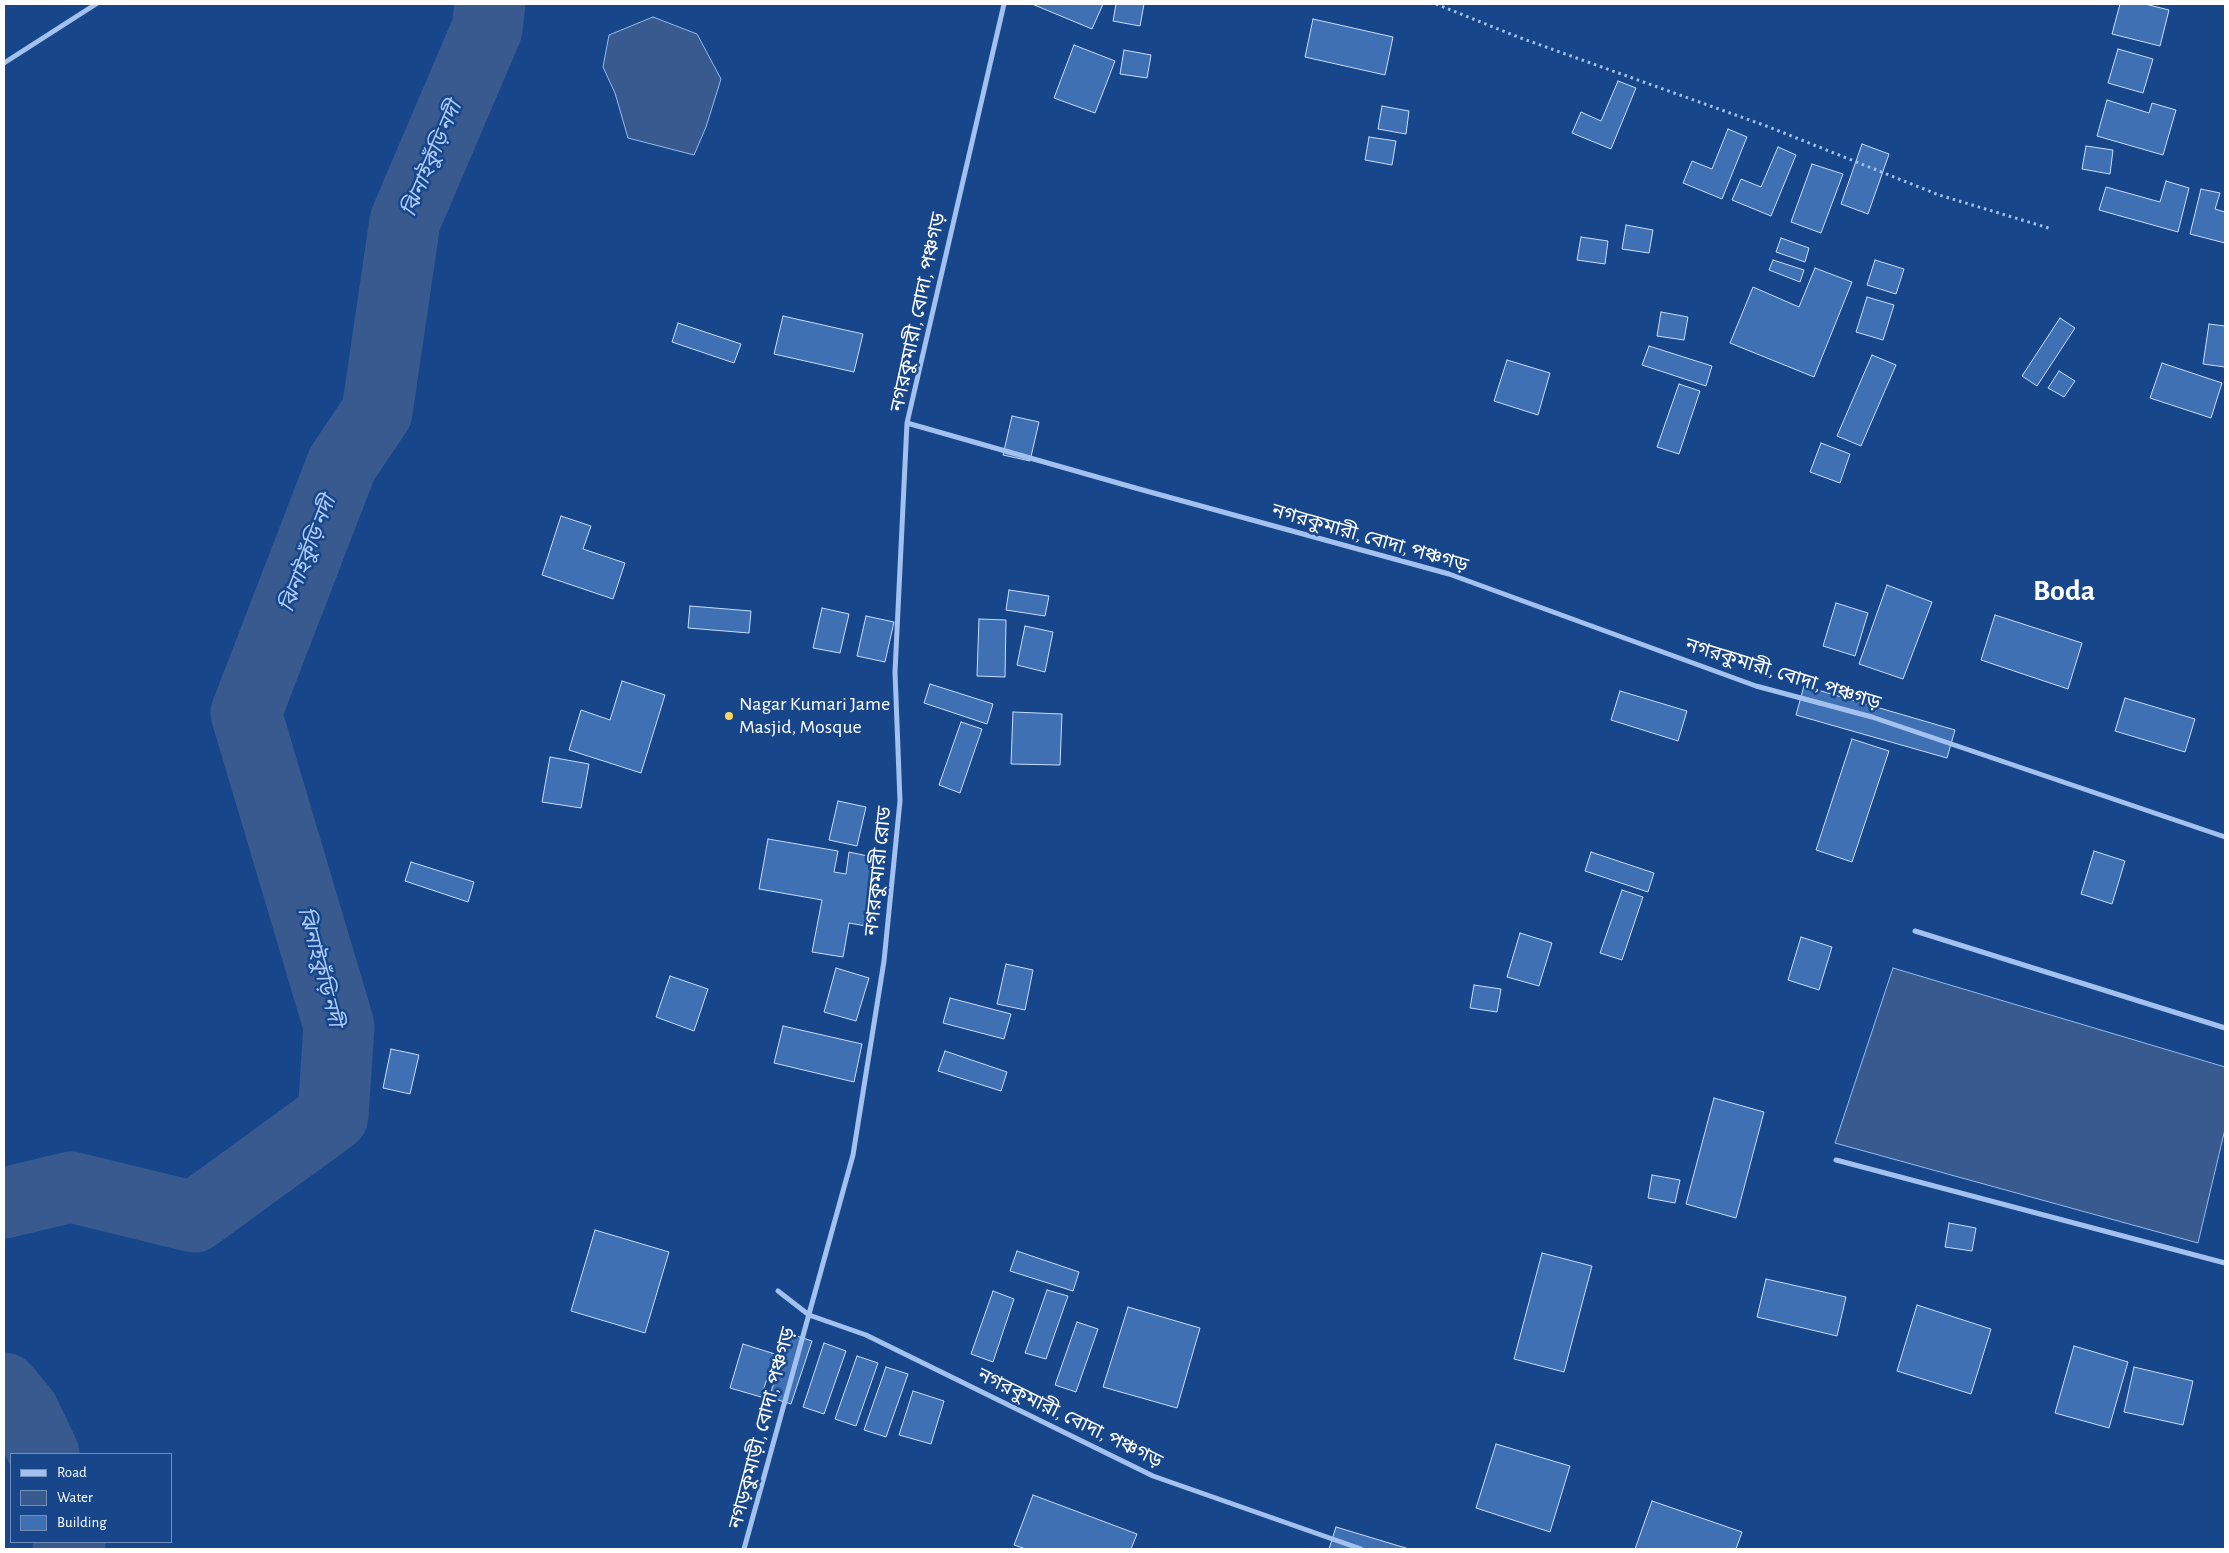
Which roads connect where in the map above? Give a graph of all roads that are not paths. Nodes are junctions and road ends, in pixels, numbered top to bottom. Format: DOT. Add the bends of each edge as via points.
graph roads {
  1 [pos="96,4"];
  2 [pos="1004,4"];
  3 [pos="4,63"];
  4 [pos="907,422"];
  5 [pos="2225,837"];
  6 [pos="1915,931"];
  7 [pos="2225,1028"];
  8 [pos="1836,1160"];
  9 [pos="2225,1263"];
  10 [pos="778,1291"];
  11 [pos="809,1315"];
  12 [pos="744,1549"];
  13 [pos="1361,1549"];
  1 -- 3 [label="street"];
  2 -- 4 [label="street, নগরকুমারী, বোদা, পঞ্চগড়"];
  4 -- 5 [label="street, নগরকুমারী, বোদা, পঞ্চগড়" via="1449,574 1756,686 1872,717"];
  4 -- 11 [label="street, নগরকুমারী রোড" via="895,672 900,801 884,961 853,1155"];
  6 -- 7 [label="street"];
  8 -- 9 [label="street"];
  10 -- 11 [label="street, নগরকুমারী, বোদা, পঞ্চগড়"];
  11 -- 12 [label="street, নগড়কুমাড়ী, বোদা, পঞ্চগড়"];
  11 -- 13 [label="street, নগরকুমারী, বোদা, পঞ্চগড়" via="866,1335 1153,1476"];
}
